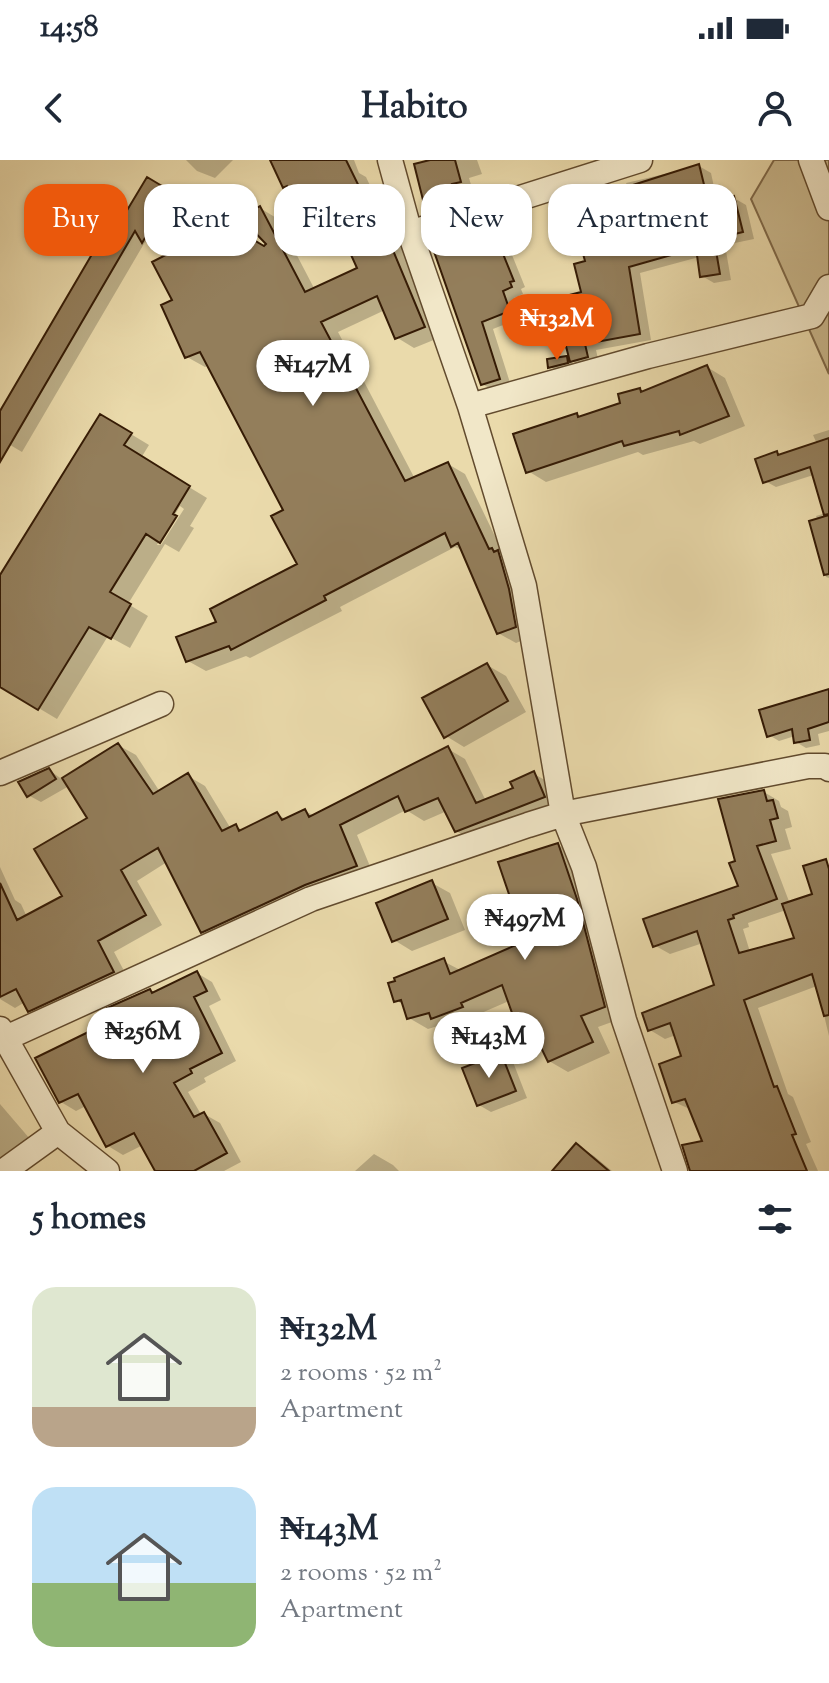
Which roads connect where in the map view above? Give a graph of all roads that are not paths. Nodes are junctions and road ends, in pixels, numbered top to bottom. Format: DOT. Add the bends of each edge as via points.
graph roads {
  1 [pos="390,160"];
  2 [pos="640,160"];
  3 [pos="811,160"];
  4 [pos="829,208"];
  5 [pos="410,233"];
  6 [pos="829,287"];
  7 [pos="470,406"];
  8 [pos="161,704"];
  9 [pos="829,769"];
  10 [pos="0,773"];
  11 [pos="563,814"];
  12 [pos="3,1034"];
  13 [pos="58,1132"];
  14 [pos="4,1171"];
  15 [pos="107,1171"];
  16 [pos="675,1171"];
  1 -- 5 [label="street"];
  2 -- 5 [label="street"];
  3 -- 4 [label="street"];
  5 -- 7 [label="street"];
  6 -- 7 [label="street" via="812,316"];
  7 -- 11 [label="street" via="524,586"];
  8 -- 10 [label="street"];
  9 -- 11 [label="street" via="808,766"];
  11 -- 12 [label="street" via="311,899"];
  11 -- 16 [label="street" via="584,867 624,1020"];
  12 -- 13 [label="street"];
  13 -- 14 [label="street"];
  13 -- 15 [label="street"];
}
